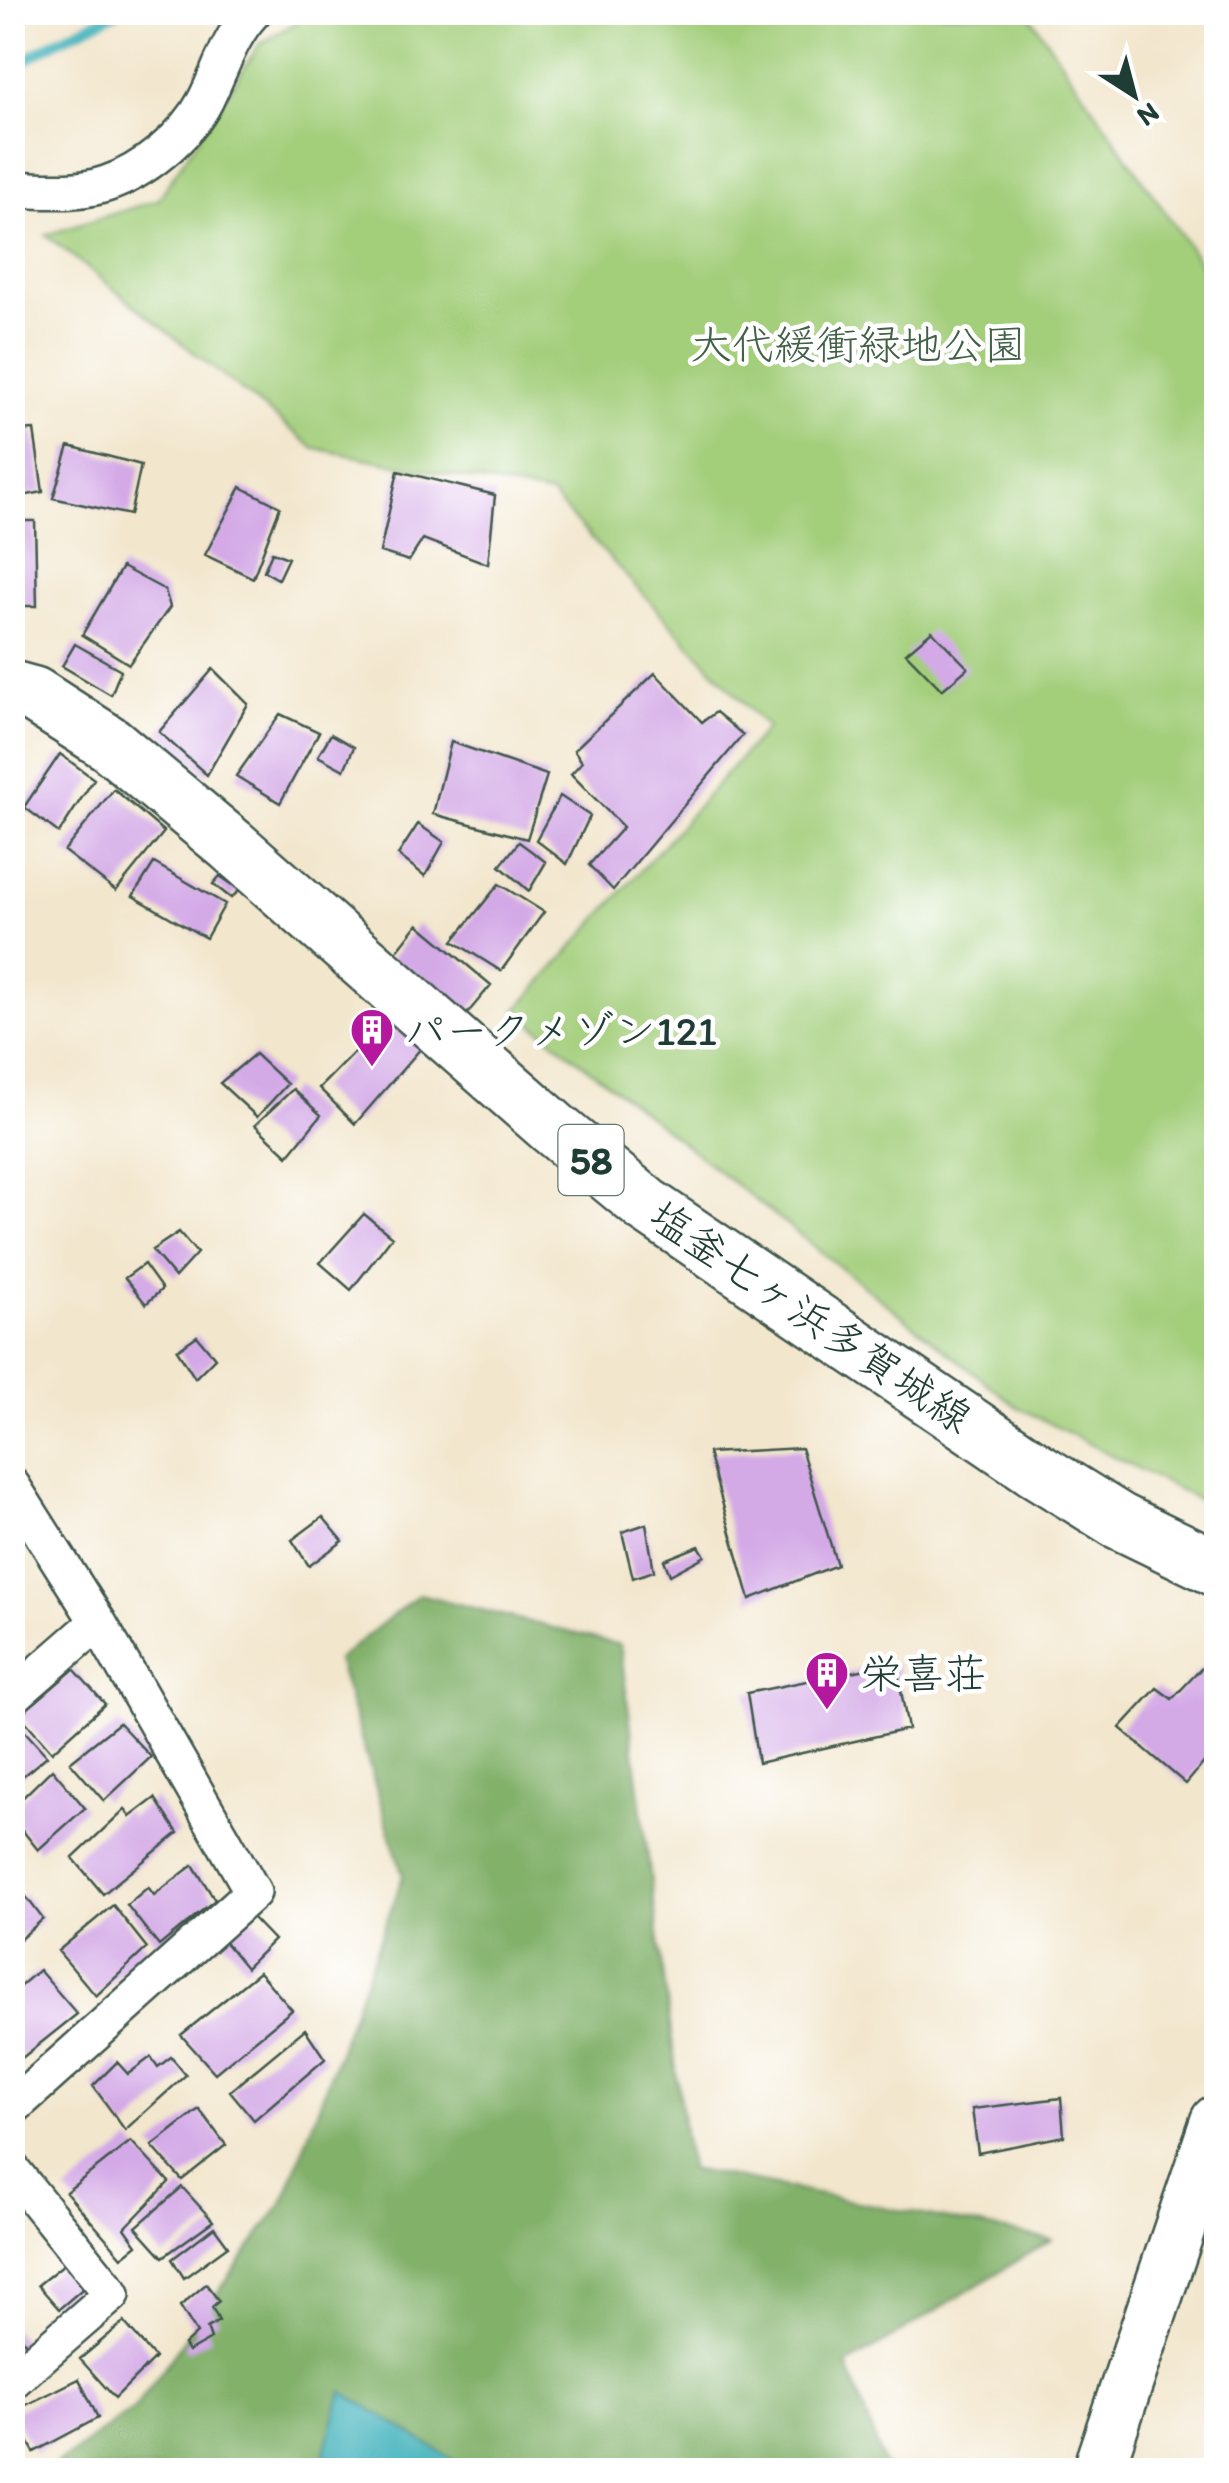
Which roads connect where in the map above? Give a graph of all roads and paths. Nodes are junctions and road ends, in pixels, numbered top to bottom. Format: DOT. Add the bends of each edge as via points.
graph roads {
  1 [pos="252,12"];
  2 [pos="12,190"];
  3 [pos="12,690"];
  4 [pos="12,1486"];
  5 [pos="1216,1568"];
  6 [pos="98,1622"];
  7 [pos="12,1697"];
  8 [pos="12,2108"];
  9 [pos="1216,2122"];
  10 [pos="12,2170"];
  11 [pos="12,2381"];
  12 [pos="1098,2470"];
  1 -- 2 [label="street" via="192,124 168,147 107,184"];
  3 -- 5 [label="main road, 塩釜七ヶ浜多賀城線 / 58" via="34,695 110,744 646,1206 1035,1469 1119,1521"];
  4 -- 6 [label="street"];
  6 -- 7 [label="street"];
  6 -- 8 [label="street" via="253,1892"];
  9 -- 12 [label="street"];
  10 -- 11 [label="street" via="112,2294"];
}
